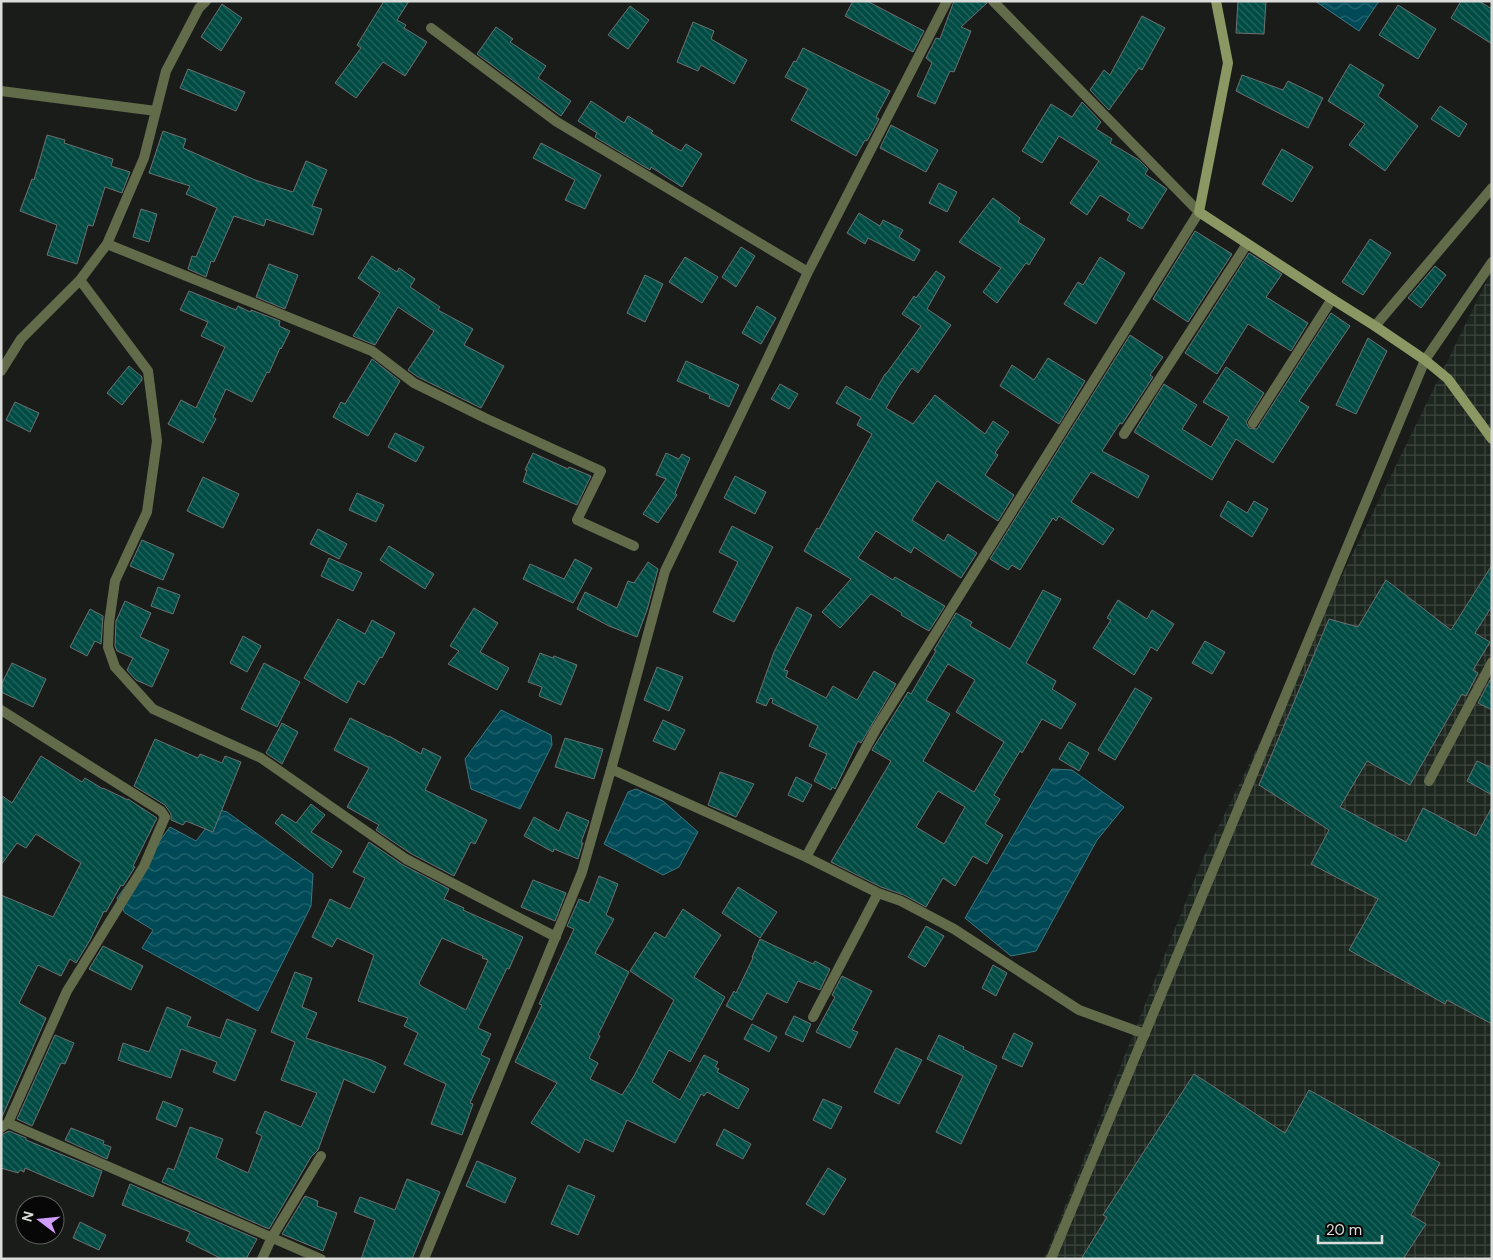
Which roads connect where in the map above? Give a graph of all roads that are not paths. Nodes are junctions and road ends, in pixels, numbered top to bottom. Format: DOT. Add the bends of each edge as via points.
graph roads {
  1 [pos="206,1"];
  2 [pos="947,1"];
  3 [pos="993,1"];
  4 [pos="1216,1"];
  5 [pos="431,28"];
  6 [pos="1,91"];
  7 [pos="156,111"];
  8 [pos="1492,188"];
  9 [pos="1199,212"];
  10 [pos="106,244"];
  11 [pos="1247,244"];
  12 [pos="1492,262"];
  13 [pos="808,272"];
  14 [pos="80,280"];
  15 [pos="1332,299"];
  16 [pos="1375,326"];
  17 [pos="1425,360"];
  18 [pos="1,371"];
  19 [pos="1253,423"];
  20 [pos="1124,434"];
  21 [pos="1492,439"];
  22 [pos="634,546"];
  23 [pos="1492,662"];
  24 [pos="1,710"];
  25 [pos="612,769"];
  26 [pos="1429,781"];
  27 [pos="806,856"];
  28 [pos="878,894"];
  29 [pos="556,937"];
  30 [pos="813,1017"];
  31 [pos="1145,1034"];
  32 [pos="5,1126"];
  33 [pos="320,1156"];
  34 [pos="272,1237"];
  35 [pos="262,1259"];
  36 [pos="321,1259"];
  37 [pos="424,1259"];
  38 [pos="1050,1259"];
  1 -- 7 [label="street" via="199,8 166,71"];
  2 -- 13 [label="street"];
  3 -- 9 [label="street"];
  4 -- 9 [label="street" via="1228,63"];
  5 -- 13 [label="street" via="557,122"];
  6 -- 7 [label="street"];
  7 -- 10 [label="street" via="144,158"];
  8 -- 16 [label="street"];
  9 -- 11 [label="street"];
  9 -- 27 [label="street" via="876,730"];
  10 -- 14 [label="street"];
  10 -- 22 [label="street" via="372,351 414,382 601,472 577,520"];
  11 -- 15 [label="street"];
  11 -- 20 [label="street"];
  12 -- 17 [label="street"];
  13 -- 25 [label="street" via="665,571"];
  14 -- 18 [label="street" via="21,339"];
  14 -- 29 [label="street" via="148,371 156,441 147,512 115,581 108,647 115,667 153,709 261,758 406,859"];
  15 -- 16 [label="street"];
  15 -- 19 [label="street"];
  16 -- 17 [label="street"];
  17 -- 21 [label="street" via="1448,379"];
  17 -- 31 [label="street"];
  23 -- 26 [label="street"];
  24 -- 32 [label="street" via="161,811 164,817 144,866 67,991"];
  25 -- 27 [label="street"];
  25 -- 29 [label="street" via="582,872"];
  27 -- 28 [label="street"];
  28 -- 30 [label="street"];
  28 -- 31 [label="street" via="901,901 954,929 1079,1010"];
  29 -- 37 [label="street"];
  31 -- 38 [label="street"];
  32 -- 34 [label="street"];
  33 -- 34 [label="street"];
  34 -- 35 [label="street"];
  34 -- 36 [label="street"];
}
